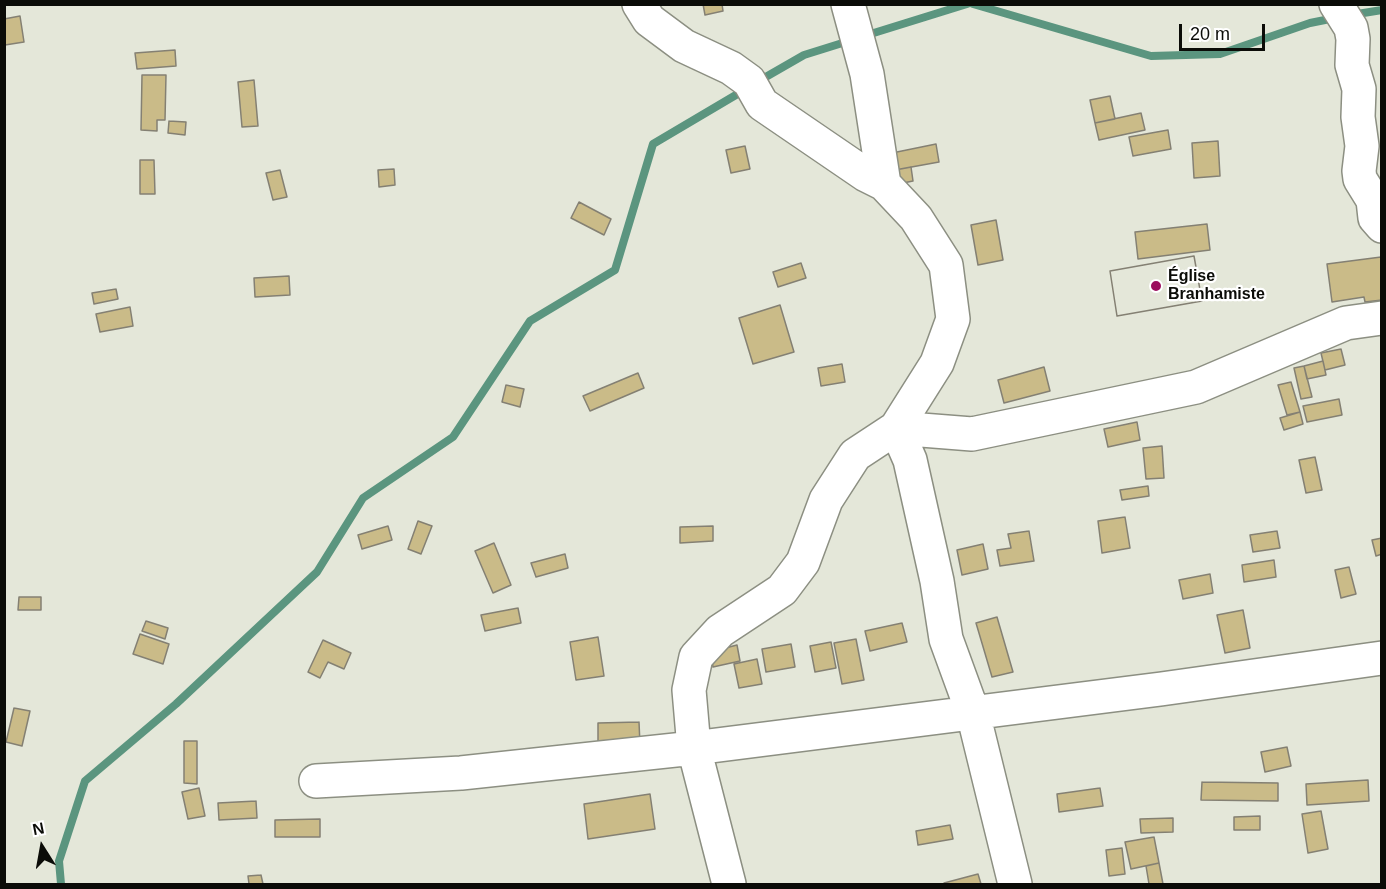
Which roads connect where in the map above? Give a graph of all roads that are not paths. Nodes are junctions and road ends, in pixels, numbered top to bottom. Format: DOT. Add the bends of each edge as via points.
graph roads {
  1 [pos="639,4"];
  2 [pos="848,4"];
  3 [pos="1336,4"];
  4 [pos="884,184"];
  5 [pos="1382,226"];
  6 [pos="1382,318"];
  7 [pos="896,429"];
  8 [pos="1382,658"];
  9 [pos="973,713"];
  10 [pos="694,748"];
  11 [pos="316,781"];
  12 [pos="729,885"];
  13 [pos="1015,885"];
  1 -- 4 [label="street" via="649,20 684,46 749,81 762,104"];
  2 -- 4 [label="street" via="867,75"];
  3 -- 5 [label="street" via="1351,28 1353,39 1352,65 1359,89 1362,147 1360,179"];
  4 -- 7 [label="street" via="916,218 946,265 953,319 937,363"];
  6 -- 7 [label="street" via="1346,323 1196,387 972,434"];
  7 -- 9 [label="street" via="910,460 946,639"];
  7 -- 10 [label="street" via="855,455 826,500 802,562 782,590 720,631 696,657 689,690"];
  8 -- 9 [label="street"];
  9 -- 10 [label="street"];
  9 -- 13 [label="street"];
  10 -- 11 [label="street" via="460,773"];
  10 -- 12 [label="street"];
}
